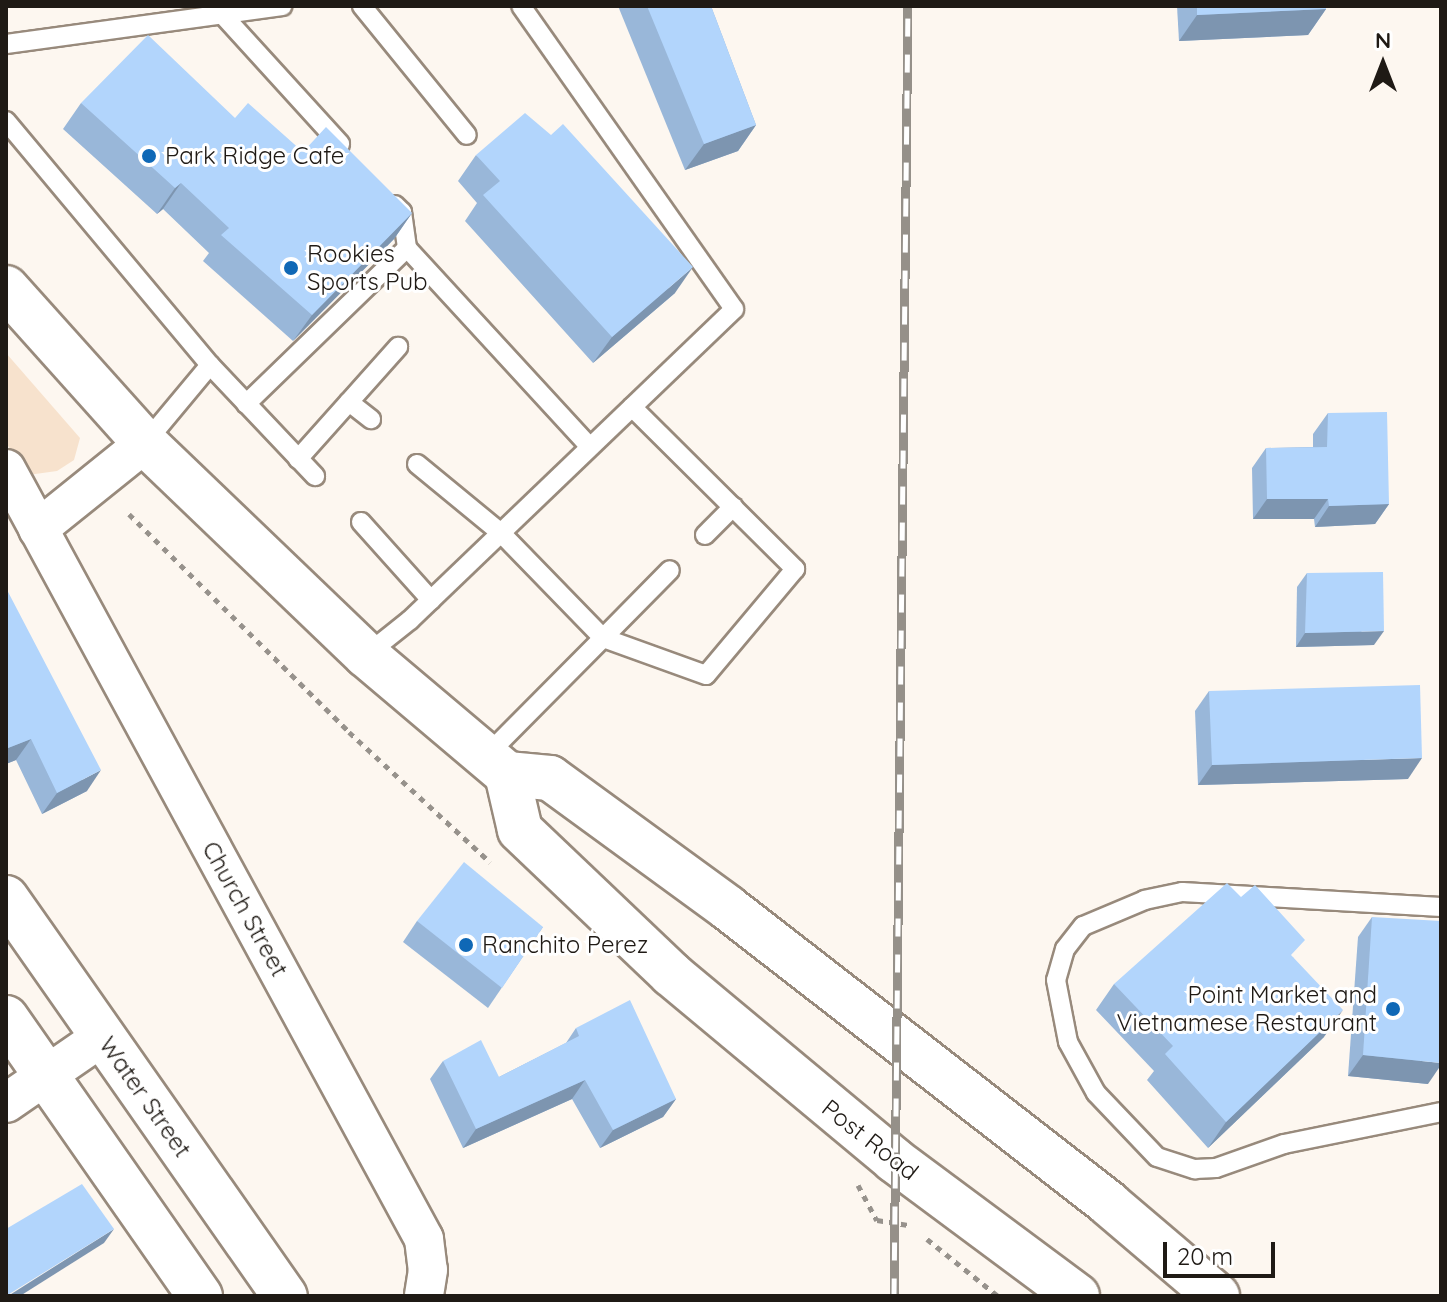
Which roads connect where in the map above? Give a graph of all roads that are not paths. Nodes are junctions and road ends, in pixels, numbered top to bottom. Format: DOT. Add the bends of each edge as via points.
graph roads {
  1 [pos="282,6"];
  2 [pos="362,6"];
  3 [pos="521,6"];
  4 [pos="221,13"];
  5 [pos="6,44"];
  6 [pos="6,121"];
  7 [pos="467,135"];
  8 [pos="349,154"];
  9 [pos="381,189"];
  10 [pos="407,248"];
  11 [pos="6,288"];
  12 [pos="398,347"];
  13 [pos="210,365"];
  14 [pos="349,402"];
  15 [pos="246,404"];
  16 [pos="632,407"];
  17 [pos="371,419"];
  18 [pos="145,443"];
  19 [pos="590,447"];
  20 [pos="298,459"];
  21 [pos="417,464"];
  22 [pos="6,469"];
  23 [pos="315,476"];
  24 [pos="733,507"];
  25 [pos="361,522"];
  26 [pos="38,529"];
  27 [pos="501,533"];
  28 [pos="705,535"];
  29 [pos="670,570"];
  30 [pos="431,600"];
  31 [pos="603,638"];
  32 [pos="366,655"];
  33 [pos="497,765"];
  34 [pos="6,898"];
  35 [pos="1441,907"];
  36 [pos="6,1018"];
  37 [pos="103,1036"];
  38 [pos="46,1076"];
  39 [pos="6,1103"];
  40 [pos="1441,1112"];
  41 [pos="200,1296"];
  42 [pos="285,1296"];
  43 [pos="424,1296"];
  44 [pos="1077,1296"];
  45 [pos="1217,1296"];
  1 -- 4 [label="lane"];
  2 -- 7 [label="lane"];
  3 -- 16 [label="lane" via="734,309"];
  4 -- 5 [label="lane"];
  4 -- 8 [label="lane"];
  6 -- 13 [label="lane"];
  9 -- 10 [label="lane" via="402,212"];
  10 -- 15 [label="lane"];
  10 -- 19 [label="lane"];
  11 -- 18 [label="main road"];
  12 -- 14 [label="lane"];
  13 -- 15 [label="lane"];
  13 -- 18 [label="lane"];
  14 -- 17 [label="lane"];
  14 -- 20 [label="lane"];
  15 -- 20 [label="lane"];
  16 -- 19 [label="lane"];
  16 -- 24 [label="lane"];
  18 -- 26 [label="street"];
  18 -- 32 [label="main road"];
  19 -- 27 [label="lane"];
  20 -- 23 [label="lane"];
  21 -- 27 [label="lane"];
  22 -- 26 [label="street, Church Street"];
  24 -- 28 [label="lane"];
  24 -- 31 [label="lane" via="795,569 706,675"];
  25 -- 30 [label="lane"];
  26 -- 43 [label="street, Church Street" via="424,1239"];
  27 -- 30 [label="lane"];
  27 -- 31 [label="lane"];
  29 -- 31 [label="lane"];
  30 -- 32 [label="lane"];
  31 -- 33 [label="lane"];
  32 -- 33 [label="main road"];
  33 -- 44 [label="main road, Post Road" via="520,830 671,974 894,1160"];
  33 -- 45 [label="main road" via="550,778 728,908 1109,1204"];
  34 -- 37 [label="main road, Water Street"];
  35 -- 40 [label="lane" via="1182,892 1145,900 1083,926 1065,949 1056,980 1068,1042 1096,1093 1157,1157 1195,1169 1216,1168 1284,1144"];
  36 -- 38 [label="main road"];
  37 -- 38 [label="street"];
  37 -- 42 [label="main road, Water Street"];
  38 -- 39 [label="street"];
  38 -- 41 [label="main road"];
}
